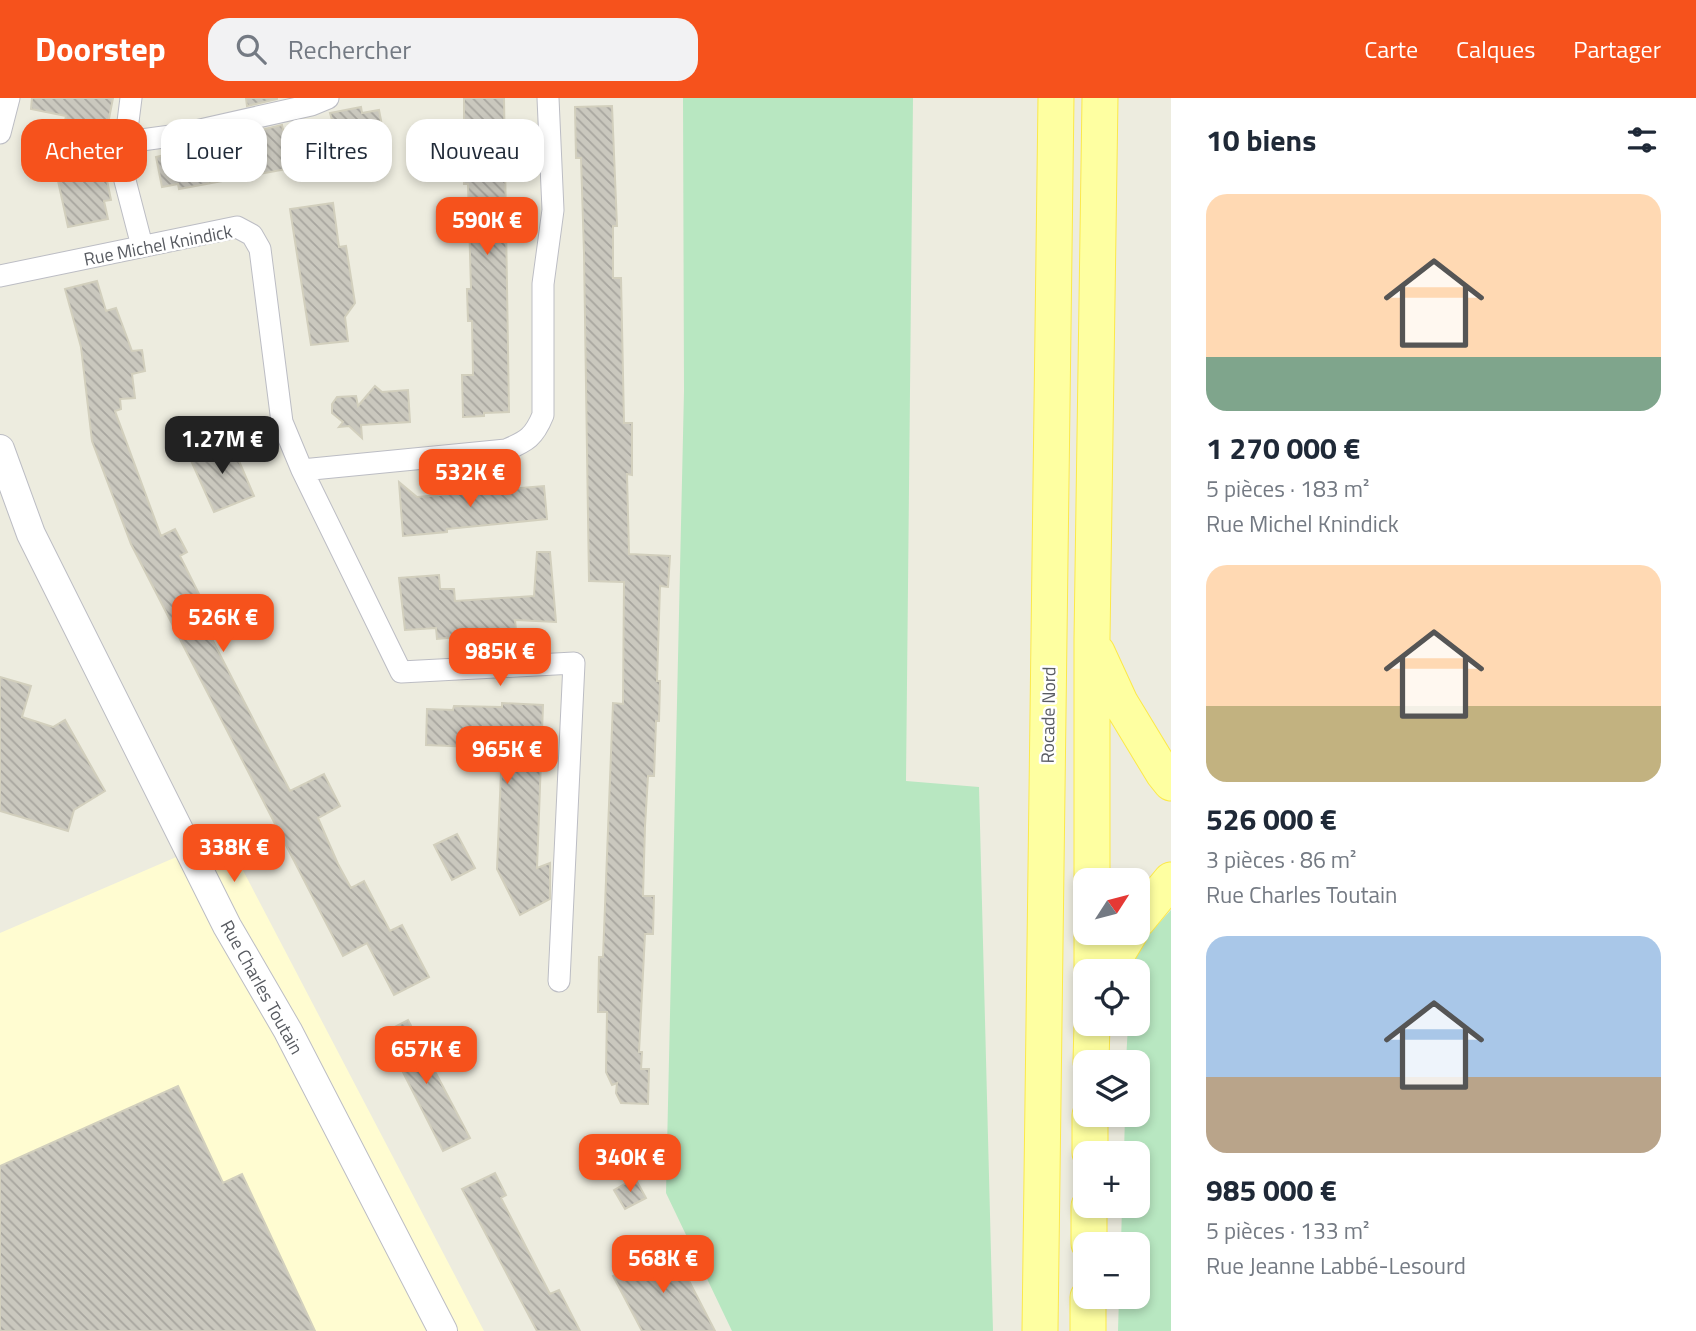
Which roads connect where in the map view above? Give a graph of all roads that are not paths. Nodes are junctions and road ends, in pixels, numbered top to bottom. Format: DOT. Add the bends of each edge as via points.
graph roads {
  1 [pos="9,98"];
  2 [pos="131,98"];
  3 [pos="328,98"];
  4 [pos="548,98"];
  5 [pos="1056,98"];
  6 [pos="1101,98"];
  7 [pos="129,119"];
  8 [pos="0,134"];
  9 [pos="147,139"];
  10 [pos="125,182"];
  11 [pos="142,246"];
  12 [pos="0,276"];
  13 [pos="0,449"];
  14 [pos="302,470"];
  15 [pos="1092,639"];
  16 [pos="1171,783"];
  17 [pos="1092,868"];
  18 [pos="1171,880"];
  19 [pos="1150,905"];
  20 [pos="559,981"];
  21 [pos="1088,1309"];
  22 [pos="443,1331"];
  23 [pos="1040,1331"];
  24 [pos="1088,1331"];
  1 -- 8 [label="street"];
  2 -- 7 [label="street"];
  3 -- 9 [label="street"];
  4 -- 14 [label="street" via="553,210 543,284 543,415 536,431 506,450"];
  5 -- 23 [label="main road, Rocade Nord"];
  6 -- 15 [label="main road"];
  10 -- 11 [label="street"];
  11 -- 12 [label="street, Rue Michel Knindick"];
  11 -- 14 [label="street, Rue Michel Knindick" via="237,227 252,235 260,249 282,422"];
  13 -- 22 [label="street, Rue Charles Toutain" via="31,534 227,926 288,1031"];
  14 -- 20 [label="street, Rue Michel Knindick" via="401,672 574,663"];
  15 -- 16 [label="main road" via="1120,702"];
  15 -- 17 [label="main road"];
  18 -- 19 [label="main road"];
  21 -- 24 [label="main road"];
}
